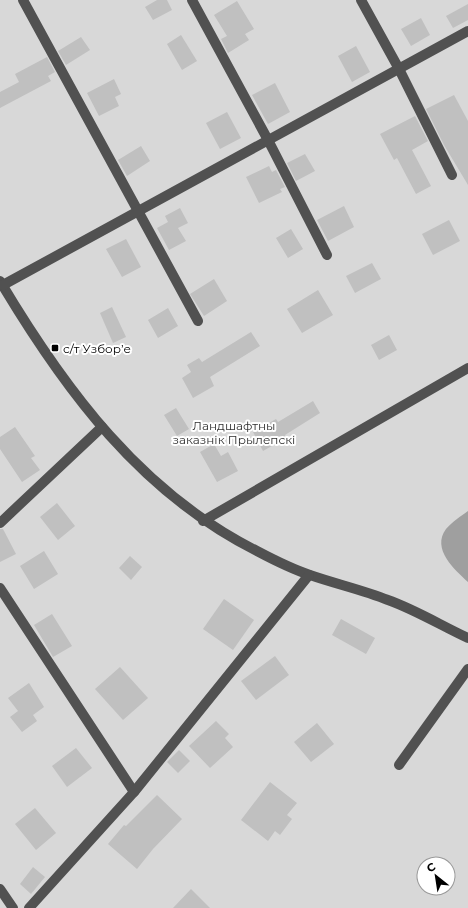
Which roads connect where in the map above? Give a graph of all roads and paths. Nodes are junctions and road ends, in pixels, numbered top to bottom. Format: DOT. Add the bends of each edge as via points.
graph roads {
  1 [pos="23,0"];
  2 [pos="192,0"];
  3 [pos="361,0"];
  4 [pos="468,31"];
  5 [pos="399,69"];
  6 [pos="268,140"];
  7 [pos="452,174"];
  8 [pos="137,211"];
  9 [pos="327,255"];
  10 [pos="1,283"];
  11 [pos="198,321"];
  12 [pos="468,368"];
  13 [pos="102,427"];
  14 [pos="203,520"];
  15 [pos="0,523"];
  16 [pos="309,575"];
  17 [pos="0,588"];
  18 [pos="468,638"];
  19 [pos="468,669"];
  20 [pos="399,765"];
  21 [pos="134,792"];
  22 [pos="0,890"];
  23 [pos="13,908"];
  24 [pos="29,908"];
  1 -- 8 [label="street"];
  2 -- 6 [label="street"];
  3 -- 5 [label="street"];
  4 -- 5 [label="street"];
  5 -- 6 [label="street"];
  5 -- 7 [label="street"];
  6 -- 8 [label="street"];
  6 -- 9 [label="street"];
  8 -- 10 [label="street"];
  8 -- 11 [label="street"];
  10 -- 13 [label="street" via="58,371"];
  12 -- 14 [label="street"];
  13 -- 14 [label="street" via="173,497"];
  13 -- 15 [label="street"];
  14 -- 16 [label="street" via="258,552"];
  16 -- 18 [label="street" via="389,600"];
  16 -- 21 [label="street"];
  17 -- 21 [label="street"];
  19 -- 20 [label="street"];
  21 -- 24 [label="street"];
  22 -- 23 [label="street"];
}
